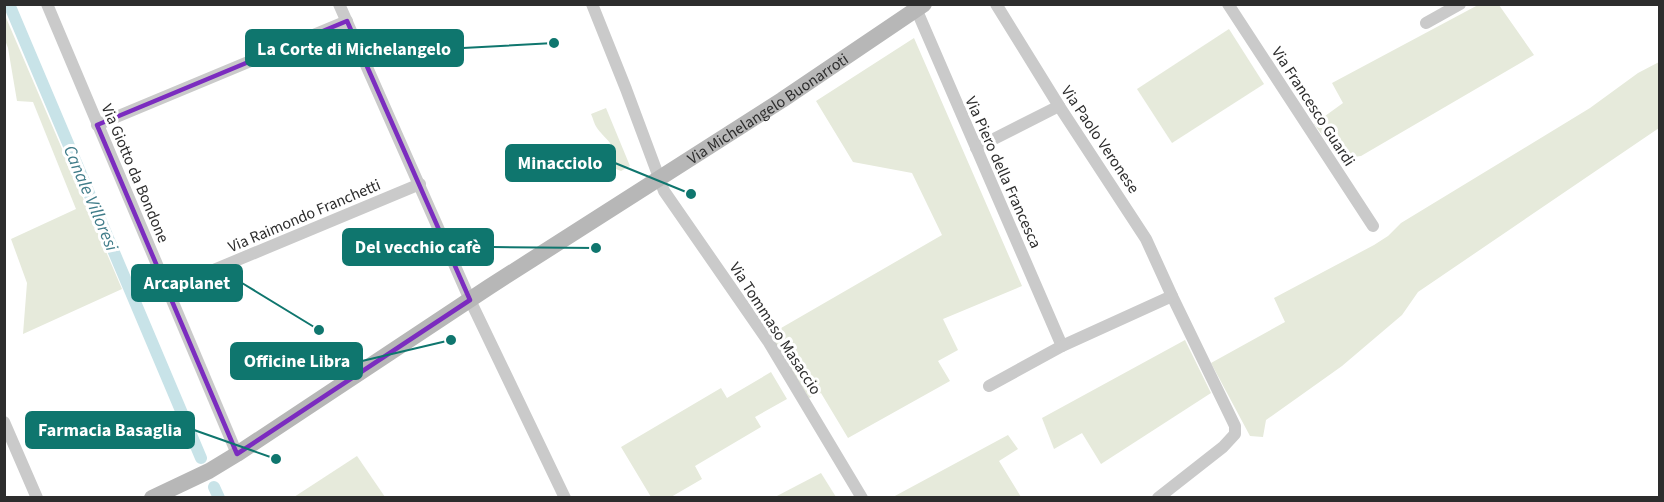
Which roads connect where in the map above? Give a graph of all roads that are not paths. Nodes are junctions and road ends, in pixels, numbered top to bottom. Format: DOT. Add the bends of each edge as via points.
graph roads {
  1 [pos="47,4"];
  2 [pos="339,4"];
  3 [pos="592,4"];
  4 [pos="996,4"];
  5 [pos="1228,4"];
  6 [pos="1460,4"];
  7 [pos="918,6"];
  8 [pos="347,21"];
  9 [pos="1426,23"];
  10 [pos="1059,106"];
  11 [pos="97,125"];
  12 [pos="976,148"];
  13 [pos="660,179"];
  14 [pos="420,184"];
  15 [pos="1373,226"];
  16 [pos="168,289"];
  17 [pos="1172,296"];
  18 [pos="470,300"];
  19 [pos="1062,346"];
  20 [pos="989,386"];
  21 [pos="4,422"];
  22 [pos="237,454"];
  23 [pos="37,498"];
  24 [pos="152,498"];
  25 [pos="565,498"];
  26 [pos="862,498"];
  27 [pos="1158,498"];
  1 -- 11 [label="street, Via Giotto da Bondone"];
  2 -- 8 [label="street"];
  3 -- 13 [label="street, Via Tommaso Masaccio"];
  4 -- 10 [label="street, Via Paolo Veronese"];
  5 -- 15 [label="street, Via Francesco Guardi"];
  6 -- 9 [label="street"];
  7 -- 12 [label="street, Via Piero della Francesca"];
  7 -- 13 [label="street, Via Michelangelo Buonarroti"];
  8 -- 11 [label="street"];
  8 -- 14 [label="street"];
  10 -- 12 [label="street"];
  10 -- 17 [label="street, Via Paolo Veronese" via="1146,239"];
  11 -- 16 [label="street, Via Giotto da Bondone"];
  12 -- 19 [label="street, Via Piero della Francesca"];
  13 -- 18 [label="street, Via Michelangelo Buonarroti"];
  13 -- 26 [label="street, Via Tommaso Masaccio" via="664,191 768,341"];
  14 -- 16 [label="street, Via Raimondo Franchetti"];
  14 -- 18 [label="street"];
  16 -- 22 [label="street, Via Giotto da Bondone"];
  17 -- 19 [label="street"];
  17 -- 27 [label="street, Via Paolo Veronese" via="1235,426 1235,434"];
  18 -- 22 [label="street, Via Michelangelo Buonarroti"];
  18 -- 25 [label="street"];
  19 -- 20 [label="street"];
  21 -- 23 [label="street"];
  22 -- 24 [label="street, Via Michelangelo Buonarroti"];
}
